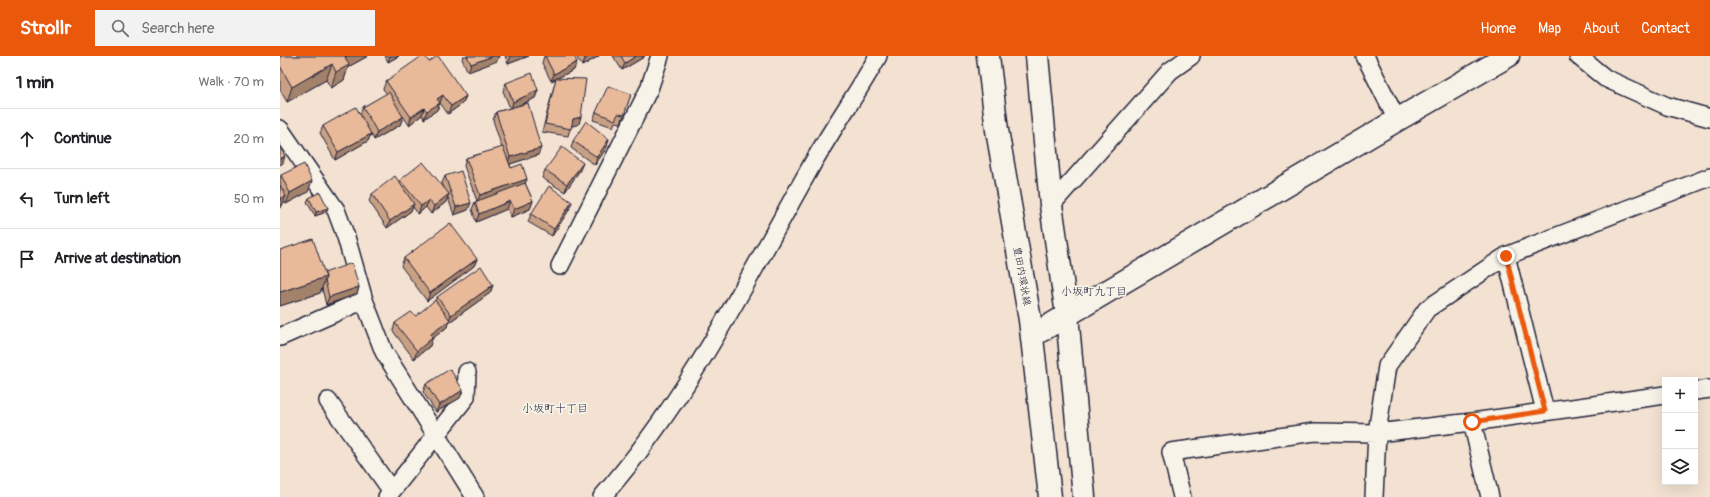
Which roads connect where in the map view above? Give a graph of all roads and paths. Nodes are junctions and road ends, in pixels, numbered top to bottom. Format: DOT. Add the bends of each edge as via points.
graph roads {
  1 [pos="660,56"];
  2 [pos="878,56"];
  3 [pos="988,56"];
  4 [pos="1037,56"];
  5 [pos="1191,56"];
  6 [pos="1365,56"];
  7 [pos="1508,56"];
  8 [pos="1578,56"];
  9 [pos="1710,118"];
  10 [pos="1397,120"];
  11 [pos="280,129"];
  12 [pos="1710,177"];
  13 [pos="1051,205"];
  14 [pos="1506,256"];
  15 [pos="560,266"];
  16 [pos="364,300"];
  17 [pos="1067,316"];
  18 [pos="1032,336"];
  19 [pos="280,337"];
  20 [pos="467,372"];
  21 [pos="1710,389"];
  22 [pos="1698,391"];
  23 [pos="1662,395"];
  24 [pos="328,401"];
  25 [pos="1545,411"];
  26 [pos="1472,422"];
  27 [pos="1377,433"];
  28 [pos="436,434"];
  29 [pos="389,494"];
  30 [pos="475,497"];
  31 [pos="602,497"];
  32 [pos="1049,497"];
  33 [pos="1084,497"];
  34 [pos="1182,497"];
  35 [pos="1374,497"];
  36 [pos="1490,497"];
  1 -- 15 [label="street" via="649,89"];
  2 -- 31 [label="street" via="810,168 725,322 692,375 631,464"];
  3 -- 18 [label="street, 豊田内環状線" via="997,130"];
  4 -- 13 [label="street"];
  5 -- 13 [label="street" via="1170,71"];
  6 -- 10 [label="street"];
  7 -- 10 [label="street"];
  8 -- 9 [label="street" via="1605,78 1667,106"];
  10 -- 17 [label="street"];
  11 -- 16 [label="street" via="336,210"];
  12 -- 14 [label="street"];
  13 -- 17 [label="street"];
  14 -- 25 [label="street"];
  14 -- 27 [label="street" via="1427,309 1387,366"];
  16 -- 19 [label="street"];
  16 -- 28 [label="street" via="384,352"];
  17 -- 18 [label="street"];
  17 -- 33 [label="street"];
  18 -- 32 [label="street, 豊田内環状線"];
  20 -- 28 [label="street" via="466,397"];
  21 -- 22 [label="street"];
  23 -- 25 [label="street"];
  24 -- 29 [label="street"];
  25 -- 26 [label="street"];
  26 -- 27 [label="street"];
  26 -- 36 [label="street"];
  27 -- 34 [label="street" via="1315,432 1171,452"];
  27 -- 35 [label="street"];
  28 -- 29 [label="street"];
  28 -- 30 [label="street"];
}
